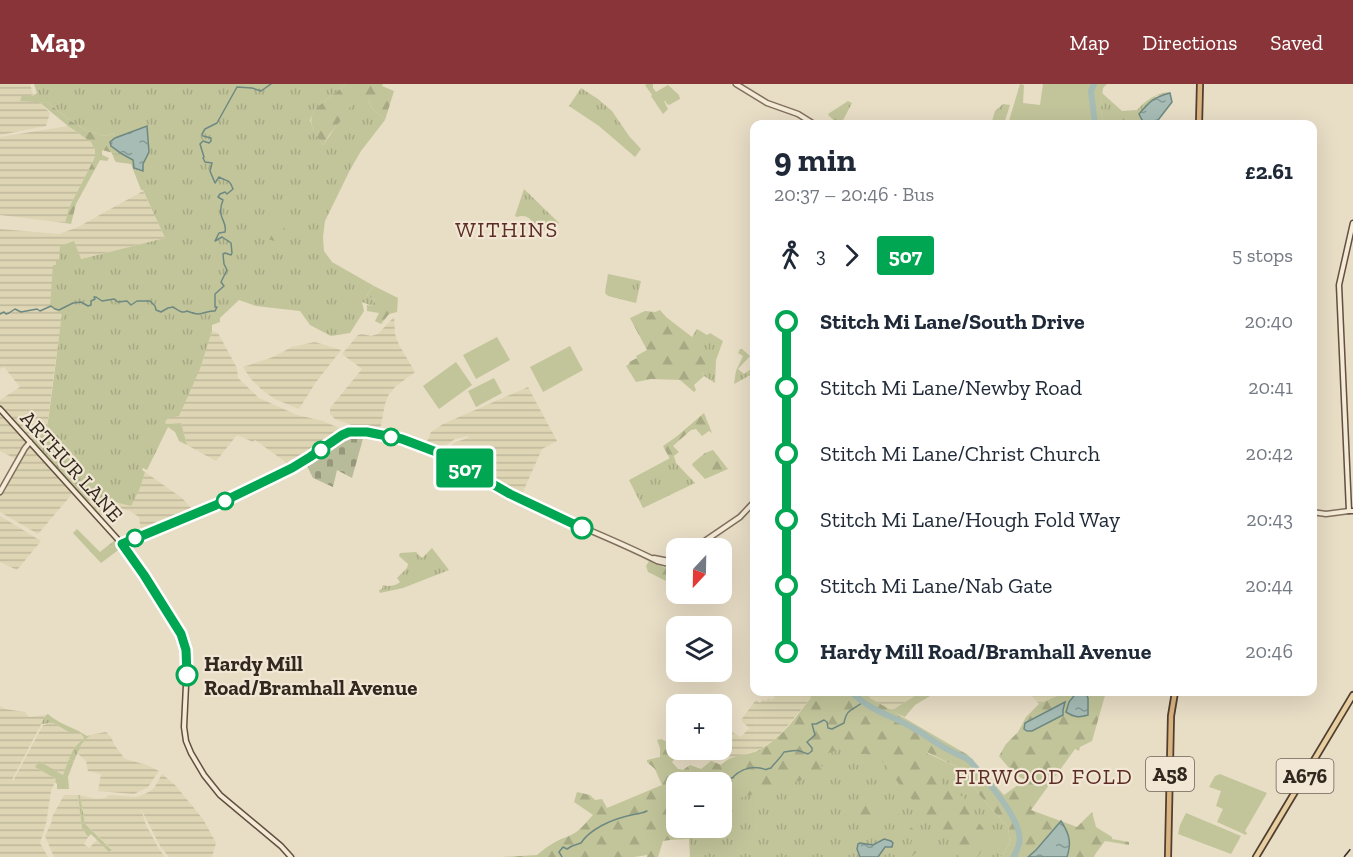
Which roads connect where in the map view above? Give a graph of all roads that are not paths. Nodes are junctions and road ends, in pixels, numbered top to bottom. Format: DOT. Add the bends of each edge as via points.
graph roads {
  1 [pos="736,84"];
  2 [pos="1200,84"];
  3 [pos="808,120"];
  4 [pos="1199,120"];
  5 [pos="1353,223"];
  6 [pos="0,409"];
  7 [pos="30,442"];
  8 [pos="0,492"];
  9 [pos="750,506"];
  10 [pos="1351,511"];
  11 [pos="1317,513"];
  12 [pos="709,538"];
  13 [pos="122,544"];
  14 [pos="666,563"];
  15 [pos="1353,695"];
  16 [pos="1174,696"];
  17 [pos="291,857"];
  18 [pos="1168,857"];
  19 [pos="1256,857"];
  1 -- 3 [label="street" via="767,103"];
  2 -- 4 [label="highway"];
  5 -- 10 [label="street" via="1339,285"];
  6 -- 7 [label="street, ARTHUR LANE"];
  7 -- 8 [label="street"];
  7 -- 13 [label="street, ARTHUR LANE"];
  9 -- 12 [label="street"];
  10 -- 11 [label="street"];
  13 -- 14 [label="street" via="292,468 354,431 402,439 430,449 513,496"];
  13 -- 17 [label="street, ARTHUR LANE" via="183,638 187,664 184,727 194,759 220,795"];
  15 -- 19 [label="main road, A676"];
  16 -- 18 [label="highway, A58"];
}
